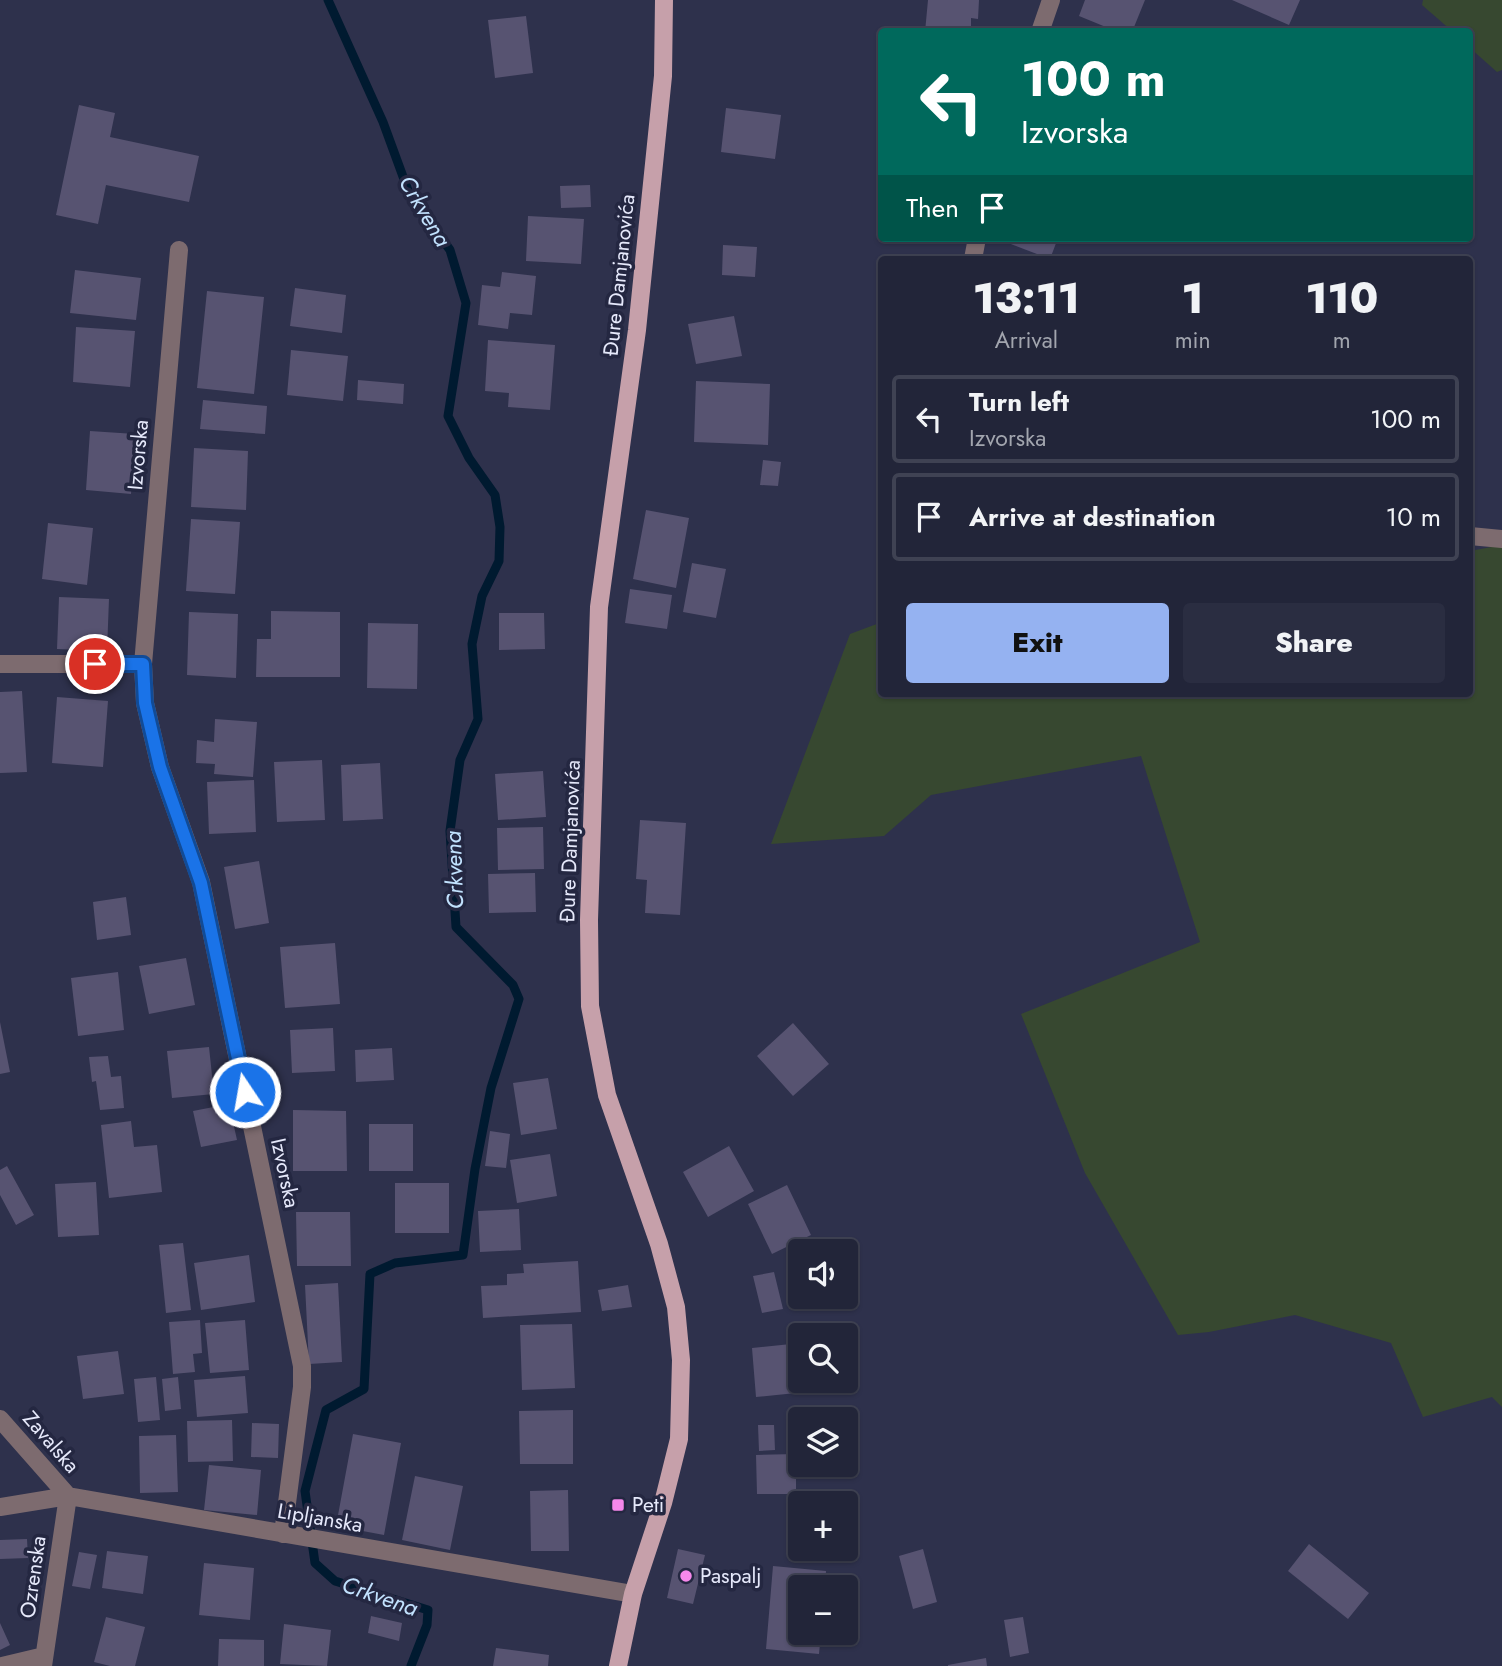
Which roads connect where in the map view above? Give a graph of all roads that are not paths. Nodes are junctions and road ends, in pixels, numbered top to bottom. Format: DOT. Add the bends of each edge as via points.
graph roads {
  1 [pos="664,0"];
  2 [pos="1051,0"];
  3 [pos="1041,28"];
  4 [pos="179,250"];
  5 [pos="1473,536"];
  6 [pos="1502,539"];
  7 [pos="0,664"];
  8 [pos="143,664"];
  9 [pos="0,1419"];
  10 [pos="68,1496"];
  11 [pos="0,1507"];
  12 [pos="289,1535"];
  13 [pos="633,1594"];
  14 [pos="44,1661"];
  15 [pos="2,1666"];
  16 [pos="618,1666"];
  1 -- 13 [label="main road, Đure Damjanovića" via="663,76 637,330 599,607 589,920 590,1006 607,1095 659,1244 676,1307 681,1360 679,1439"];
  2 -- 3 [label="street"];
  4 -- 8 [label="street, Izvorska"];
  5 -- 6 [label="street"];
  7 -- 8 [label="street"];
  8 -- 12 [label="street, Izvorska" via="145,703 160,767 201,883 302,1366"];
  9 -- 10 [label="street, Zavalska"];
  10 -- 11 [label="street, Lipljanska"];
  10 -- 12 [label="street, Lipljanska"];
  10 -- 14 [label="street, Ozrenska"];
  12 -- 13 [label="street, Lipljanska"];
  13 -- 16 [label="main road, Đure Damjanovića"];
  14 -- 15 [label="street"];
}
